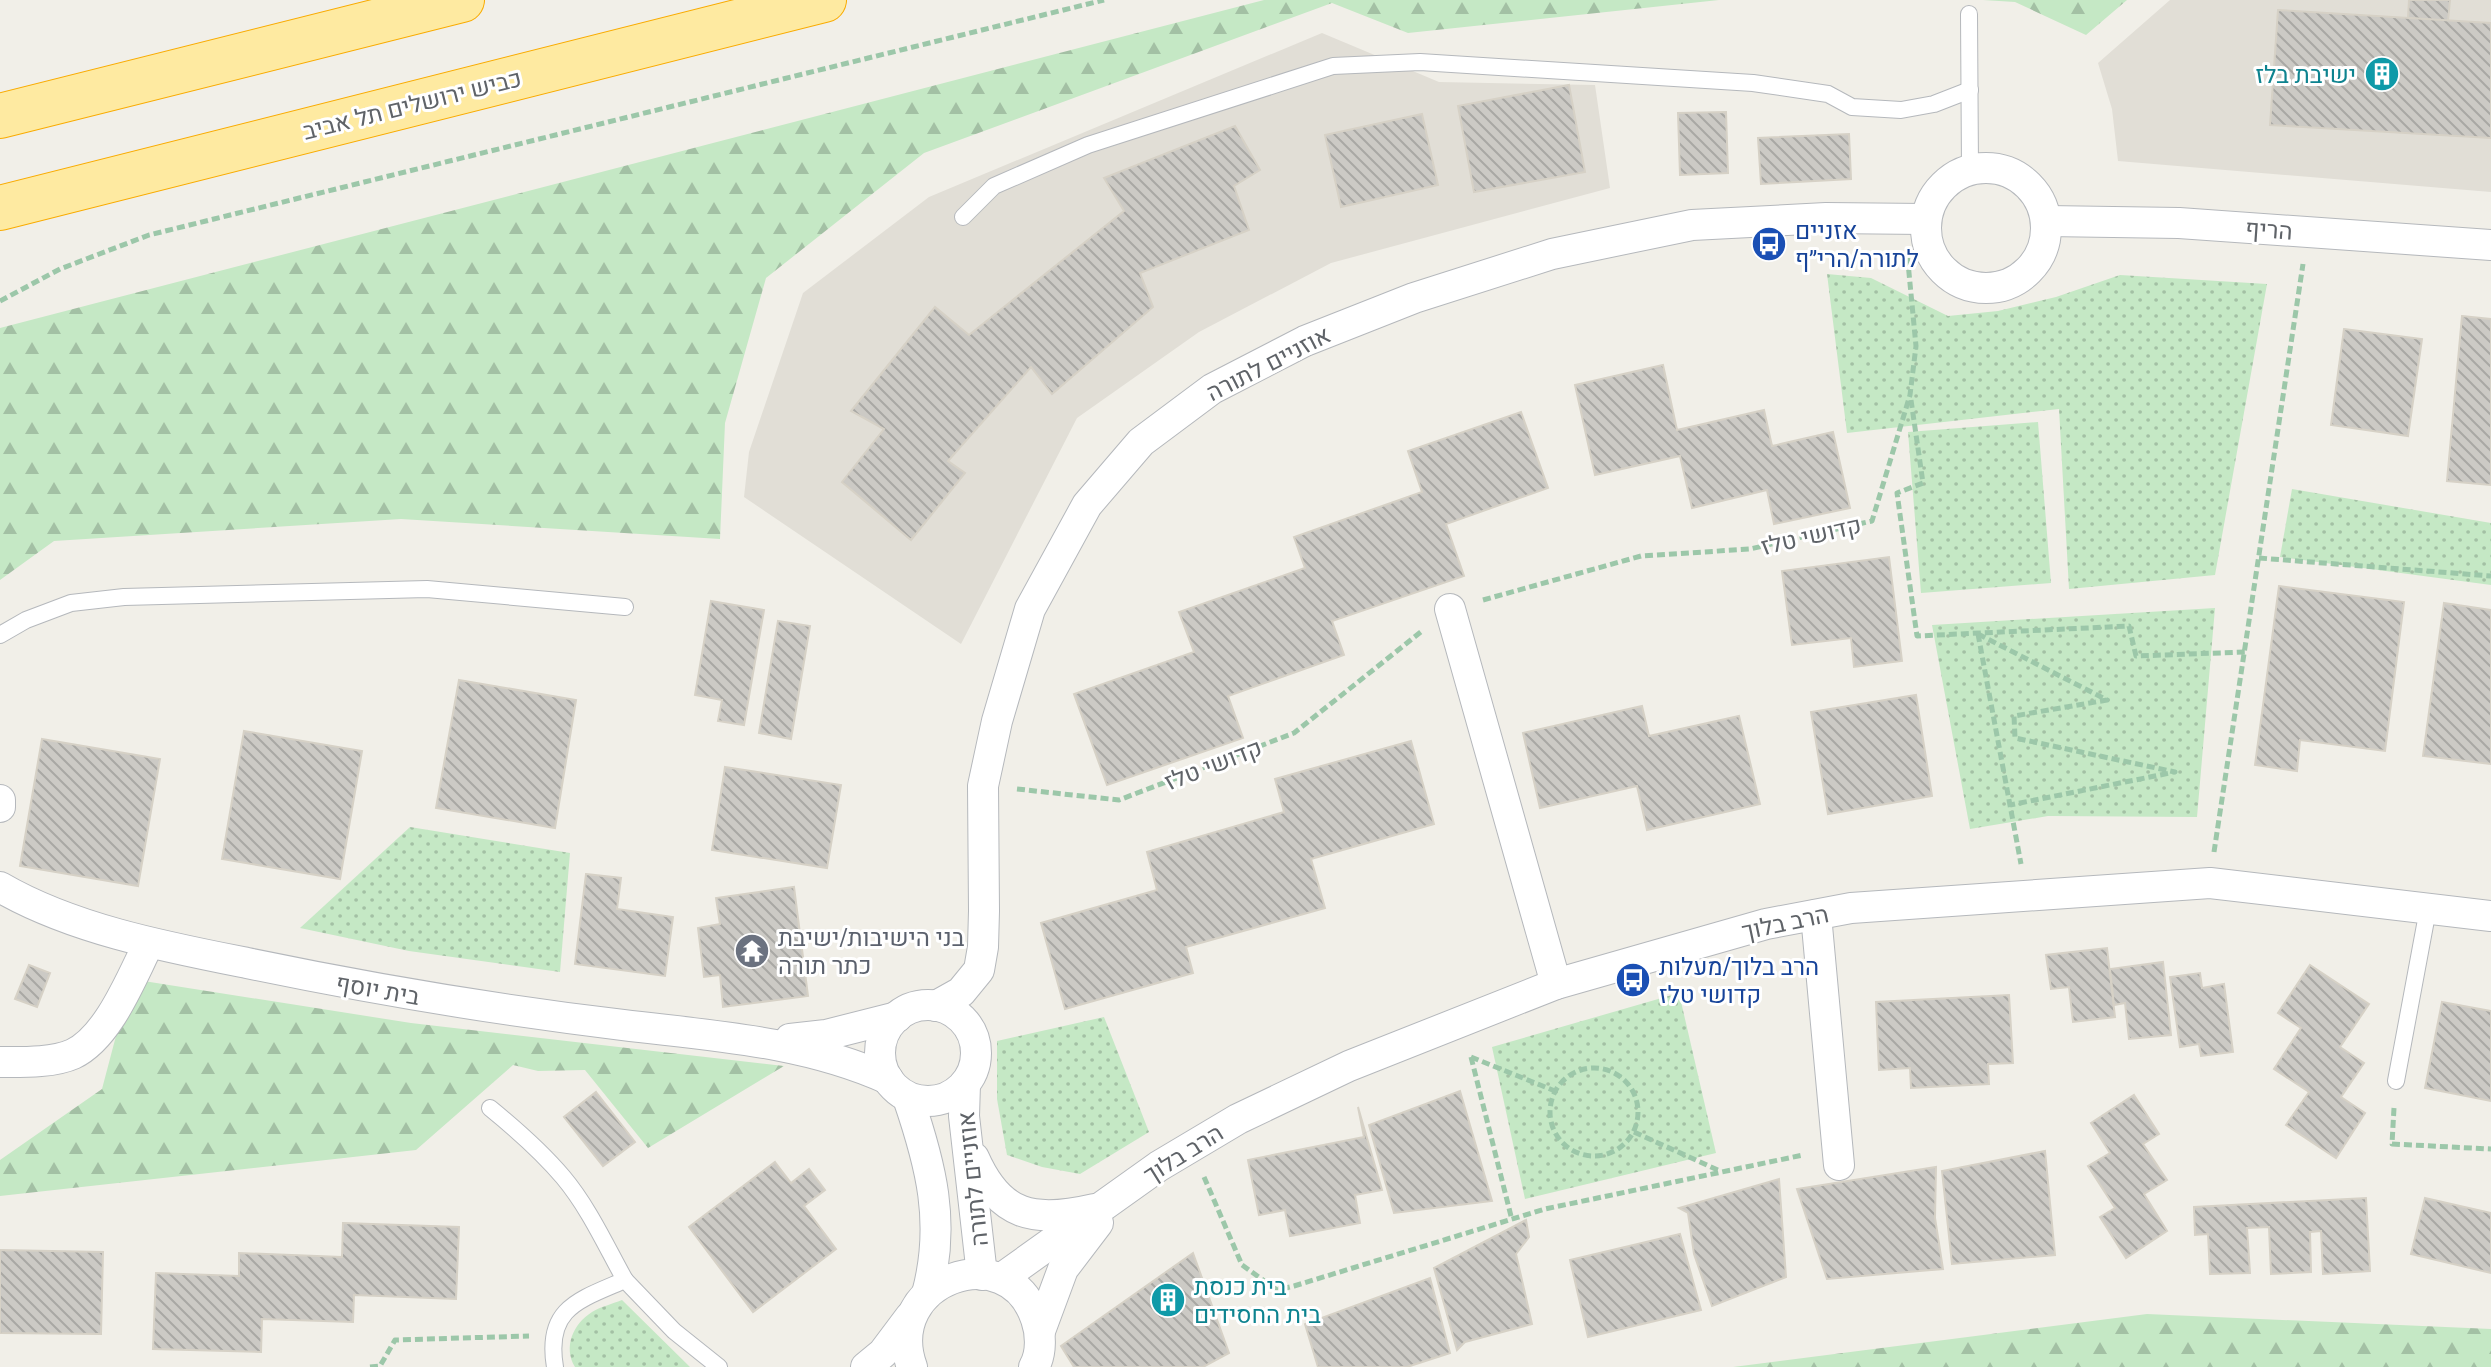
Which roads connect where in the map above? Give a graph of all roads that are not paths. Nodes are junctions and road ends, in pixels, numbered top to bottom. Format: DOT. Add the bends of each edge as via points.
graph roads {
  1 [pos="462,0"];
  2 [pos="824,0"];
  3 [pos="1969,14"];
  4 [pos="1970,90"];
  5 [pos="0,116"];
  6 [pos="1970,169"];
  7 [pos="0,208"];
  8 [pos="963,217"];
  9 [pos="1914,219"];
  10 [pos="2047,221"];
  11 [pos="2491,245"];
  12 [pos="625,607"];
  13 [pos="1450,609"];
  14 [pos="0,635"];
  15 [pos="0,800"];
  16 [pos="0,807"];
  17 [pos="0,887"];
  18 [pos="2428,909"];
  19 [pos="1816,915"];
  20 [pos="2491,916"];
  21 [pos="149,943"];
  22 [pos="1556,984"];
  23 [pos="936,1006"];
  24 [pos="897,1017"];
  25 [pos="768,1043"];
  26 [pos="0,1062"];
  27 [pos="2396,1081"];
  28 [pos="965,1084"];
  29 [pos="898,1089"];
  30 [pos="490,1108"];
  31 [pos="967,1141"];
  32 [pos="1838,1157"];
  33 [pos="1131,1186"];
  34 [pos="1100,1208"];
  35 [pos="992,1276"];
  36 [pos="625,1280"];
  37 [pos="920,1303"];
  38 [pos="1040,1331"];
  39 [pos="555,1367"];
  40 [pos="719,1367"];
  41 [pos="866,1367"];
  42 [pos="912,1367"];
  43 [pos="1034,1367"];
  1 -- 5 [label="highway"];
  2 -- 7 [label="highway, כביש ירושלים תל אביב"];
  3 -- 4 [label="lane"];
  4 -- 6 [label="lane"];
  4 -- 8 [label="lane" via="1901,110 1852,107 1828,94 1753,83 1420,62 1333,66 1088,145 994,186"];
  6 -- 9 [label="street" via="1950,178"];
  6 -- 10 [label="street" via="1991,167 2028,184"];
  9 -- 10 [label="street" via="1934,260 1948,275 1983,288 2004,285 2037,261"];
  9 -- 23 [label="street, אוזניים לתורה" via="1692,225 1552,254 1386,308 1305,341 1212,389 1141,442 1087,505 1030,609 983,786 979,970 961,992"];
  10 -- 11 [label="street, הריף" via="2179,223"];
  12 -- 14 [label="lane" via="427,589 124,597 71,603"];
  13 -- 22 [label="street"];
  15 -- 16 [label="street"];
  17 -- 21 [label="street, בית יוסף" via="22,900"];
  18 -- 19 [label="street, הרב בלוך" via="2210,883 1851,908"];
  18 -- 20 [label="street, הרב בלוך"];
  18 -- 27 [label="lane"];
  19 -- 22 [label="street, הרב בלוך" via="1660,952"];
  19 -- 32 [label="street"];
  21 -- 25 [label="street, בית יוסף" via="445,1001"];
  21 -- 26 [label="street" via="110,1017 90,1042 72,1054"];
  22 -- 33 [label="street, הרב בלוך" via="1349,1066 1238,1119"];
  23 -- 24 [label="street" via="909,1009"];
  23 -- 28 [label="street" via="960,1017 975,1043 973,1072"];
  24 -- 25 [label="street"];
  24 -- 29 [label="street" via="882,1040 882,1066"];
  25 -- 29 [label="street" via="823,1054"];
  28 -- 29 [label="street" via="939,1099"];
  28 -- 31 [label="street, אוזניים לתורה"];
  29 -- 37 [label="street, אוזניים לתורה" via="924,1143 934,1189 935,1263"];
  30 -- 36 [label="lane" via="565,1180"];
  31 -- 34 [label="street" via="985,1182 1001,1201 1022,1212 1073,1214"];
  31 -- 35 [label="street, אוזניים לתורה"];
  33 -- 34 [label="street, הרב בלוך"];
  33 -- 38 [label="street, הרב בלוך" via="1063,1269"];
  34 -- 35 [label="street, הרב בלוך"];
  35 -- 37 [label="street" via="955,1276 934,1287"];
  35 -- 38 [label="street" via="1018,1290"];
  36 -- 39 [label="lane" via="583,1297 559,1320 552,1345"];
  36 -- 40 [label="lane" via="674,1331"];
  37 -- 41 [label="street"];
  37 -- 42 [label="street, אוזניים לתורה" via="906,1330"];
  38 -- 43 [label="street, הרב בלוך"];
}
